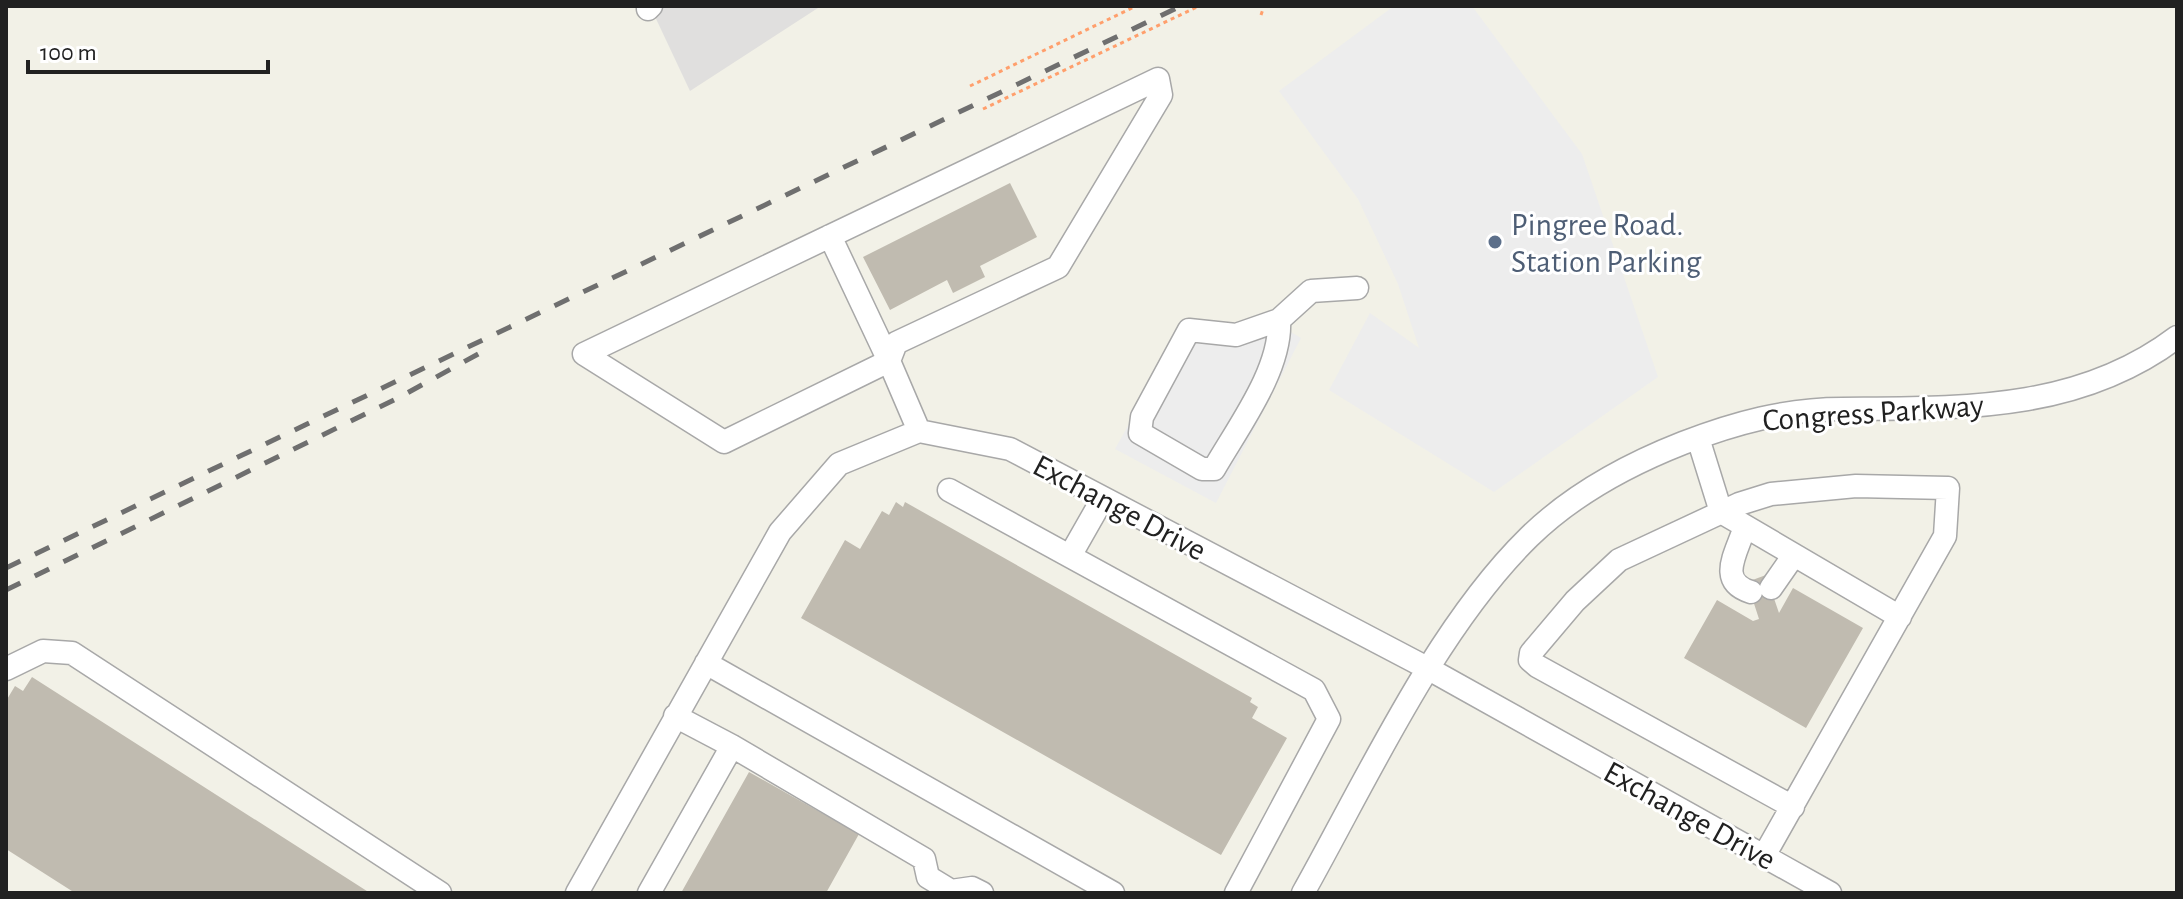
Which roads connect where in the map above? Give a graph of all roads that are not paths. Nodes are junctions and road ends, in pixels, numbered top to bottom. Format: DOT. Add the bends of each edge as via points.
graph roads {
  1 [pos="830,236"];
  2 [pos="1357,288"];
  3 [pos="1279,320"];
  4 [pos="2177,337"];
  5 [pos="889,361"];
  6 [pos="919,431"];
  7 [pos="1698,438"];
  8 [pos="949,490"];
  9 [pos="1103,498"];
  10 [pos="1721,512"];
  11 [pos="1745,526"];
  12 [pos="1794,555"];
  13 [pos="1070,556"];
  14 [pos="1900,617"];
  15 [pos="706,663"];
  16 [pos="6,669"];
  17 [pos="1429,669"];
  18 [pos="675,716"];
  19 [pos="732,746"];
  20 [pos="1793,807"];
  21 [pos="1764,856"];
  22 [pos="975,891"];
  23 [pos="440,893"];
  24 [pos="577,893"];
  25 [pos="649,893"];
  26 [pos="1113,893"];
  27 [pos="1236,893"];
  28 [pos="1303,893"];
  29 [pos="1830,893"];
  1 -- 5 [label="street"];
  1 -- 5 [label="street" via="584,354 724,442"];
  1 -- 5 [label="street" via="1158,79 1161,95 1058,267 896,343"];
  2 -- 3 [label="street" via="1311,291"];
  3 -- 3 [label="street" via="1280,342 1272,364 1214,469 1202,469 1140,433 1142,417 1189,330 1236,335"];
  4 -- 7 [label="street, Congress Parkway" via="2104,380 2049,397 1959,409 1782,413"];
  5 -- 6 [label="street"];
  6 -- 9 [label="street, Exchange Drive" via="1010,449"];
  6 -- 15 [label="street" via="839,464 780,532"];
  7 -- 10 [label="street"];
  7 -- 17 [label="street, Congress Parkway" via="1606,478 1529,536 1457,625"];
  8 -- 13 [label="street"];
  9 -- 13 [label="street"];
  9 -- 17 [label="street, Exchange Drive"];
  10 -- 11 [label="street"];
  10 -- 14 [label="street" via="1771,494 1856,486 1948,488 1945,536"];
  10 -- 20 [label="street" via="1619,560 1558,620 1530,660"];
  11 -- 12 [label="street"];
  11 -- 12 [label="street" via="1730,574 1737,588 1761,590"];
  12 -- 14 [label="street"];
  13 -- 27 [label="street" via="1314,690 1329,719"];
  14 -- 20 [label="street"];
  15 -- 18 [label="street"];
  15 -- 26 [label="street"];
  16 -- 23 [label="street" via="43,651 72,653"];
  17 -- 21 [label="street, Exchange Drive"];
  17 -- 28 [label="street, Congress Parkway"];
  18 -- 19 [label="street"];
  18 -- 24 [label="street"];
  19 -- 22 [label="street" via="924,859 928,877 951,891"];
  19 -- 25 [label="street"];
  20 -- 21 [label="street"];
  21 -- 29 [label="street, Exchange Drive"];
}
